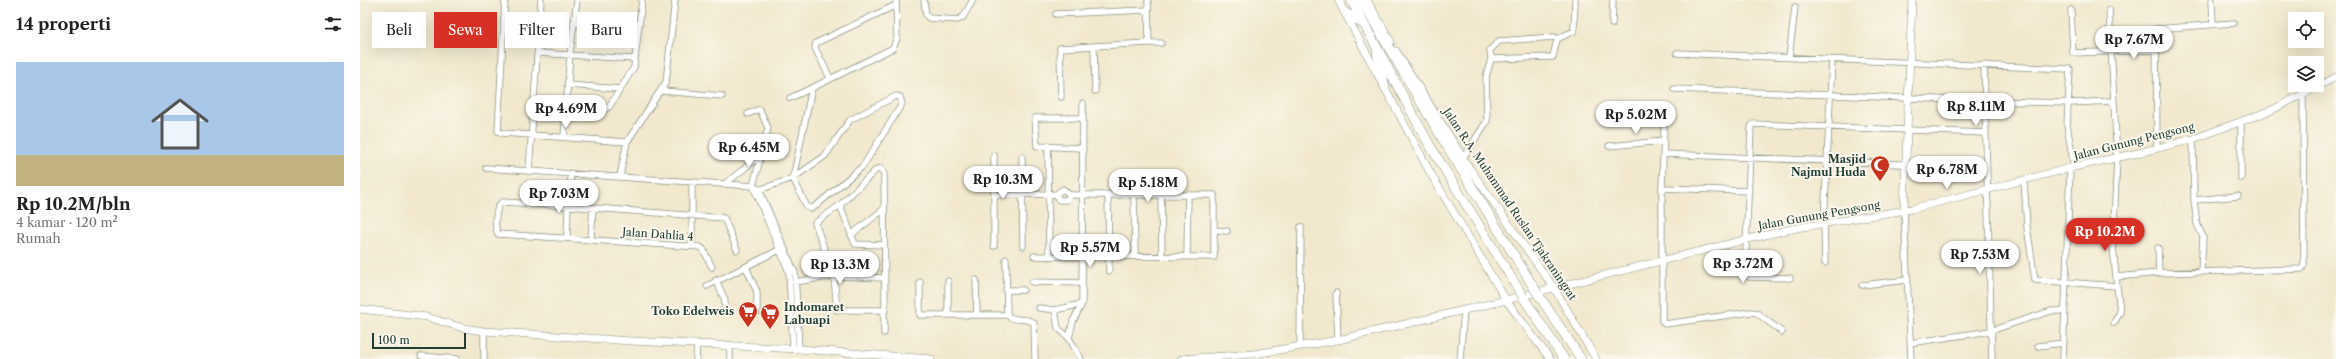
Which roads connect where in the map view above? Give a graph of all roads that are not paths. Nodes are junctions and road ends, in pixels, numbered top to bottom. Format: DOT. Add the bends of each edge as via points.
graph roads {
  1 [pos="505,0"];
  2 [pos="541,0"];
  3 [pos="577,0"];
  4 [pos="642,0"];
  5 [pos="675,0"];
  6 [pos="924,0"];
  7 [pos="973,0"];
  8 [pos="1148,0"];
  9 [pos="1338,0"];
  10 [pos="1351,0"];
  11 [pos="1575,0"];
  12 [pos="1613,0"];
  13 [pos="1912,0"];
  14 [pos="2212,0"];
  15 [pos="896,2"];
  16 [pos="1364,2"];
  17 [pos="1795,7"];
  18 [pos="1148,10"];
  19 [pos="2072,10"];
  20 [pos="2109,10"];
  21 [pos="1346,13"];
  22 [pos="1056,14"];
  23 [pos="573,23"];
  24 [pos="2234,23"];
  25 [pos="1364,24"];
  26 [pos="1612,24"];
  27 [pos="2213,24"];
  28 [pos="639,26"];
  29 [pos="1384,36"];
  30 [pos="1557,39"];
  31 [pos="1149,43"];
  32 [pos="1161,43"];
  33 [pos="1094,46"];
  34 [pos="1376,46"];
  35 [pos="2156,50"];
  36 [pos="2111,52"];
  37 [pos="537,53"];
  38 [pos="1678,53"];
  39 [pos="570,54"];
  40 [pos="1397,54"];
  41 [pos="1789,58"];
  42 [pos="635,59"];
  43 [pos="1491,59"];
  44 [pos="1832,60"];
  45 [pos="1909,61"];
  46 [pos="1984,65"];
  47 [pos="2336,77"];
  48 [pos="830,78"];
  49 [pos="568,85"];
  50 [pos="1385,87"];
  51 [pos="812,88"];
  52 [pos="1674,88"];
  53 [pos="620,89"];
  54 [pos="662,91"];
  55 [pos="1095,91"];
  56 [pos="1830,94"];
  57 [pos="722,96"];
  58 [pos="2303,96"];
  59 [pos="1061,97"];
  60 [pos="790,98"];
  61 [pos="1907,98"];
  62 [pos="1985,101"];
  63 [pos="2113,101"];
  64 [pos="1083,103"];
  65 [pos="2070,103"];
  66 [pos="567,105"];
  67 [pos="748,114"];
  68 [pos="1083,118"];
  69 [pos="2241,123"];
  70 [pos="1828,127"];
  71 [pos="1664,128"];
  72 [pos="1906,130"];
  73 [pos="1985,132"];
  74 [pos="530,135"];
  75 [pos="564,137"];
  76 [pos="2193,139"];
  77 [pos="627,142"];
  78 [pos="1664,142"];
  79 [pos="1048,146"];
  80 [pos="1609,146"];
  81 [pos="1082,148"];
  82 [pos="2157,148"];
  83 [pos="1664,154"];
  84 [pos="761,155"];
  85 [pos="994,155"];
  86 [pos="1022,157"];
  87 [pos="1750,157"];
  88 [pos="1463,158"];
  89 [pos="2117,158"];
  90 [pos="1826,160"];
  91 [pos="1905,165"];
  92 [pos="1947,166"];
  93 [pos="2072,167"];
  94 [pos="486,168"];
  95 [pos="529,170"];
  96 [pos="571,173"];
  97 [pos="620,176"];
  98 [pos="793,178"];
  99 [pos="2241,178"];
  100 [pos="2024,180"];
  101 [pos="692,182"];
  102 [pos="725,184"];
  103 [pos="753,186"];
  104 [pos="1662,188"];
  105 [pos="758,190"];
  106 [pos="1986,190"];
  107 [pos="1749,191"];
  108 [pos="1022,194"];
  109 [pos="1049,194"];
  110 [pos="1056,194"];
  111 [pos="1082,194"];
  112 [pos="1108,194"];
  113 [pos="1161,194"];
  114 [pos="1188,194"];
  115 [pos="994,195"];
  116 [pos="1070,195"];
  117 [pos="1134,195"];
  118 [pos="2238,196"];
  119 [pos="2194,200"];
  120 [pos="840,205"];
  121 [pos="568,206"];
  122 [pos="593,208"];
  123 [pos="884,209"];
  124 [pos="1904,210"];
  125 [pos="692,215"];
  126 [pos="1824,223"];
  127 [pos="1301,227"];
  128 [pos="1214,230"];
  129 [pos="774,231"];
  130 [pos="1227,231"];
  131 [pos="851,235"];
  132 [pos="567,238"];
  133 [pos="591,239"];
  134 [pos="1746,239"];
  135 [pos="884,245"];
  136 [pos="692,246"];
  137 [pos="994,246"];
  138 [pos="1023,246"];
  139 [pos="2158,248"];
  140 [pos="737,250"];
  141 [pos="780,250"];
  142 [pos="1034,256"];
  143 [pos="1109,256"];
  144 [pos="1135,256"];
  145 [pos="1162,256"];
  146 [pos="1187,256"];
  147 [pos="1049,257"];
  148 [pos="1082,258"];
  149 [pos="1006,259"];
  150 [pos="1663,260"];
  151 [pos="1825,263"];
  152 [pos="712,267"];
  153 [pos="746,267"];
  154 [pos="1109,271"];
  155 [pos="2201,272"];
  156 [pos="2159,273"];
  157 [pos="834,276"];
  158 [pos="2116,277"];
  159 [pos="884,278"];
  160 [pos="1790,278"];
  161 [pos="716,280"];
  162 [pos="976,280"];
  163 [pos="1908,280"];
  164 [pos="948,281"];
  165 [pos="794,282"];
  166 [pos="920,282"];
  167 [pos="1032,282"];
  168 [pos="2065,282"];
  169 [pos="1082,283"];
  170 [pos="1862,285"];
  171 [pos="707,286"];
  172 [pos="2117,286"];
  173 [pos="1554,288"];
  174 [pos="1006,290"];
  175 [pos="1023,290"];
  176 [pos="1336,293"];
  177 [pos="1506,300"];
  178 [pos="1082,304"];
  179 [pos="1038,308"];
  180 [pos="360,309"];
  181 [pos="1055,310"];
  182 [pos="1464,310"];
  183 [pos="724,311"];
  184 [pos="884,311"];
  185 [pos="2063,311"];
  186 [pos="757,312"];
  187 [pos="948,315"];
  188 [pos="977,315"];
  189 [pos="1007,315"];
  190 [pos="2114,323"];
  191 [pos="484,331"];
  192 [pos="1782,332"];
  193 [pos="1990,332"];
  194 [pos="884,333"];
  195 [pos="1069,338"];
  196 [pos="1338,340"];
  197 [pos="697,343"];
  198 [pos="1910,343"];
  199 [pos="2064,343"];
  200 [pos="730,345"];
  201 [pos="1300,346"];
  202 [pos="2038,346"];
  203 [pos="796,349"];
  204 [pos="421,356"];
  205 [pos="457,359"];
  206 [pos="484,359"];
  207 [pos="696,359"];
  208 [pos="730,359"];
  209 [pos="921,359"];
  210 [pos="931,359"];
  211 [pos="1035,359"];
  212 [pos="1081,359"];
  213 [pos="1181,359"];
  214 [pos="1460,359"];
  215 [pos="1550,359"];
  216 [pos="1564,359"];
  217 [pos="1581,359"];
  218 [pos="1596,359"];
  219 [pos="1911,359"];
  220 [pos="1992,359"];
  221 [pos="2063,359"];
  1 -- 74 [label="street" via="497,129 499,132"];
  2 -- 37 [label="street"];
  3 -- 23 [label="street"];
  4 -- 28 [label="street"];
  5 -- 54 [label="street" via="668,77"];
  6 -- 7 [label="street" via="926,15 929,18 958,20 963,17"];
  8 -- 18 [label="street"];
  9 -- 21 [label="street"];
  10 -- 25 [label="highway"];
  11 -- 30 [label="street" via="1574,31"];
  12 -- 26 [label="street"];
  13 -- 45 [label="street"];
  14 -- 27 [label="street"];
  15 -- 48 [label="street" via="897,38 893,48"];
  15 -- 48 [label="street" via="816,44 816,51"];
  16 -- 29 [label="highway, Jalan R.A. Muhammad Ruslan Tjakraningrat"];
  16 -- 40 [label="street, Jalan R.A. Muhammad Ruslan Tjakraningrat"];
  17 -- 41 [label="street"];
  18 -- 22 [label="street"];
  18 -- 31 [label="street"];
  19 -- 36 [label="street" via="2071,52"];
  20 -- 36 [label="street"];
  21 -- 25 [label="highway"];
  21 -- 50 [label="street"];
  23 -- 28 [label="street"];
  23 -- 39 [label="street"];
  24 -- 27 [label="street"];
  25 -- 34 [label="highway"];
  27 -- 35 [label="street" via="2156,28"];
  28 -- 42 [label="street"];
  29 -- 40 [label="highway"];
  29 -- 217 [label="highway, Jalan R.A. Muhammad Ruslan Tjakraningrat, bridge" via="1442,138 1532,286"];
  30 -- 43 [label="street" via="1553,57"];
  30 -- 43 [label="street" via="1554,37 1499,41 1490,50"];
  31 -- 32 [label="street"];
  31 -- 33 [label="street"];
  33 -- 55 [label="street"];
  33 -- 59 [label="street" via="1060,48"];
  34 -- 50 [label="highway"];
  34 -- 216 [label="highway, bridge" via="1429,144"];
  35 -- 36 [label="street"];
  35 -- 82 [label="street"];
  36 -- 63 [label="street"];
  37 -- 39 [label="street"];
  37 -- 74 [label="street"];
  38 -- 41 [label="street"];
  39 -- 42 [label="street"];
  39 -- 49 [label="street"];
  40 -- 88 [label="street, Jalan R.A. Muhammad Ruslan Tjakraningrat"];
  41 -- 44 [label="street"];
  42 -- 53 [label="street" via="634,68"];
  43 -- 88 [label="street" via="1486,77 1487,121"];
  44 -- 45 [label="street"];
  44 -- 56 [label="street"];
  45 -- 46 [label="street"];
  45 -- 61 [label="street"];
  46 -- 62 [label="street"];
  46 -- 65 [label="street" via="2070,69"];
  47 -- 58 [label="street, Jalan Gunung Pengsong"];
  48 -- 51 [label="street"];
  49 -- 53 [label="street"];
  49 -- 66 [label="street"];
  50 -- 177 [label="street" via="1432,176"];
  51 -- 60 [label="street"];
  51 -- 98 [label="street"];
  52 -- 56 [label="street"];
  53 -- 66 [label="street" via="607,109"];
  54 -- 57 [label="street"];
  54 -- 77 [label="street"];
  56 -- 61 [label="street"];
  56 -- 70 [label="street"];
  58 -- 69 [label="street, Jalan Gunung Pengsong"];
  58 -- 155 [label="street" via="2304,268"];
  61 -- 62 [label="street"];
  61 -- 72 [label="street"];
  62 -- 65 [label="street"];
  62 -- 73 [label="street"];
  63 -- 65 [label="street"];
  63 -- 89 [label="street"];
  64 -- 68 [label="street"];
  65 -- 93 [label="street" via="2067,125"];
  66 -- 75 [label="street"];
  67 -- 84 [label="street" via="760,110 768,125"];
  68 -- 79 [label="street" via="1034,118 1037,146"];
  68 -- 81 [label="street"];
  69 -- 76 [label="street, Jalan Gunung Pengsong"];
  69 -- 99 [label="street"];
  70 -- 72 [label="street"];
  70 -- 87 [label="street" via="1754,123 1751,127"];
  70 -- 90 [label="street"];
  71 -- 78 [label="street"];
  72 -- 73 [label="street"];
  72 -- 91 [label="street"];
  73 -- 106 [label="street"];
  74 -- 75 [label="street"];
  74 -- 95 [label="street"];
  75 -- 77 [label="street"];
  76 -- 82 [label="street, Jalan Gunung Pengsong"];
  76 -- 119 [label="street"];
  77 -- 97 [label="street"];
  78 -- 80 [label="street"];
  78 -- 83 [label="street"];
  79 -- 81 [label="street"];
  79 -- 109 [label="street"];
  81 -- 111 [label="street"];
  82 -- 89 [label="street, Jalan Gunung Pengsong"];
  83 -- 87 [label="street"];
  83 -- 104 [label="street"];
  84 -- 102 [label="street"];
  84 -- 103 [label="street"];
  85 -- 115 [label="street"];
  86 -- 108 [label="street"];
  87 -- 90 [label="street"];
  87 -- 107 [label="street"];
  88 -- 173 [label="street, Jalan R.A. Muhammad Ruslan Tjakraningrat"];
  89 -- 93 [label="street, Jalan Gunung Pengsong"];
  89 -- 158 [label="street" via="2113,247"];
  90 -- 91 [label="street"];
  90 -- 126 [label="street"];
  91 -- 92 [label="street"];
  91 -- 124 [label="street"];
  93 -- 100 [label="street, Jalan Gunung Pengsong"];
  93 -- 168 [label="street"];
  94 -- 95 [label="street"];
  95 -- 96 [label="street"];
  96 -- 97 [label="street"];
  96 -- 121 [label="street"];
  97 -- 101 [label="street"];
  98 -- 98 [label="street" via="829,152 855,116 896,96 902,100 902,104 863,166 817,205 811,209 807,207"];
  98 -- 105 [label="street"];
  100 -- 106 [label="street, Jalan Gunung Pengsong"];
  100 -- 168 [label="street" via="2034,278"];
  101 -- 102 [label="street"];
  101 -- 125 [label="street"];
  102 -- 103 [label="street"];
  103 -- 105 [label="street"];
  104 -- 107 [label="street"];
  104 -- 150 [label="street"];
  105 -- 129 [label="street"];
  106 -- 124 [label="street, Jalan Gunung Pengsong"];
  106 -- 193 [label="street"];
  107 -- 134 [label="street"];
  108 -- 109 [label="street"];
  108 -- 115 [label="street"];
  108 -- 138 [label="street"];
  109 -- 110 [label="street"];
  109 -- 147 [label="street"];
  110 -- 116 [label="street" via="1063,189"];
  110 -- 116 [label="street" via="1059,200 1063,201"];
  111 -- 112 [label="street"];
  111 -- 116 [label="street"];
  111 -- 148 [label="street"];
  112 -- 117 [label="street"];
  112 -- 143 [label="street"];
  113 -- 114 [label="street"];
  113 -- 117 [label="street"];
  113 -- 145 [label="street"];
  114 -- 128 [label="street" via="1214,195"];
  114 -- 146 [label="street"];
  115 -- 137 [label="street"];
  117 -- 144 [label="street"];
  118 -- 119 [label="street"];
  119 -- 155 [label="street" via="2196,224 2203,237"];
  120 -- 123 [label="street" via="881,168 884,174"];
  120 -- 131 [label="street"];
  120 -- 157 [label="street" via="814,226"];
  121 -- 122 [label="street"];
  121 -- 132 [label="street"];
  121 -- 132 [label="street, Jalan Dahlia 4" via="502,202 498,207 496,229 500,235"];
  122 -- 125 [label="street"];
  122 -- 133 [label="street"];
  123 -- 131 [label="street"];
  123 -- 135 [label="street"];
  124 -- 126 [label="street, Jalan Gunung Pengsong"];
  124 -- 163 [label="street"];
  125 -- 136 [label="street"];
  125 -- 140 [label="street" via="724,218"];
  126 -- 134 [label="street, Jalan Gunung Pengsong"];
  126 -- 151 [label="street"];
  127 -- 201 [label="street"];
  128 -- 130 [label="street"];
  128 -- 146 [label="street" via="1214,257"];
  129 -- 141 [label="street"];
  129 -- 165 [label="street"];
  131 -- 135 [label="street" via="854,243 858,245"];
  132 -- 133 [label="street, Jalan Dahlia 4"];
  133 -- 136 [label="street, Jalan Dahlia 4"];
  134 -- 150 [label="street, Jalan Gunung Pengsong"];
  134 -- 160 [label="street" via="1746,276"];
  135 -- 159 [label="street"];
  136 -- 152 [label="street, Jalan Dahlia 4" via="704,249"];
  139 -- 156 [label="street"];
  141 -- 153 [label="street"];
  141 -- 165 [label="street"];
  142 -- 147 [label="street"];
  143 -- 144 [label="street"];
  143 -- 154 [label="street"];
  144 -- 145 [label="street"];
  145 -- 146 [label="street"];
  147 -- 148 [label="street"];
  148 -- 169 [label="street"];
  149 -- 174 [label="street"];
  150 -- 173 [label="street, Jalan Gunung Pengsong"];
  150 -- 192 [label="street" via="1664,324 1751,312 1757,313"];
  153 -- 161 [label="street"];
  153 -- 186 [label="street" via="757,292"];
  155 -- 156 [label="street"];
  156 -- 158 [label="street"];
  157 -- 159 [label="street"];
  157 -- 165 [label="street"];
  157 -- 184 [label="street" via="837,310"];
  158 -- 172 [label="street"];
  159 -- 184 [label="street"];
  161 -- 171 [label="street"];
  161 -- 183 [label="street" via="724,300"];
  162 -- 188 [label="street"];
  163 -- 170 [label="street"];
  163 -- 198 [label="street"];
  164 -- 187 [label="street"];
  165 -- 203 [label="street"];
  166 -- 187 [label="street" via="920,315"];
  167 -- 169 [label="street"];
  168 -- 172 [label="street"];
  168 -- 185 [label="street"];
  169 -- 178 [label="street"];
  172 -- 190 [label="street" via="2120,312"];
  173 -- 177 [label="street, Jalan Gunung Pengsong"];
  173 -- 218 [label="street, Jalan R.A. Muhammad Ruslan Tjakraningrat"];
  174 -- 175 [label="street"];
  174 -- 189 [label="street"];
  176 -- 196 [label="street"];
  177 -- 182 [label="street, Jalan Gunung Pengsong"];
  177 -- 215 [label="street"];
  178 -- 181 [label="street"];
  178 -- 195 [label="street" via="1073,321"];
  179 -- 181 [label="street"];
  180 -- 191 [label="street" via="427,317"];
  181 -- 195 [label="street" via="1058,328"];
  182 -- 196 [label="street, Jalan Gunung Pengsong"];
  182 -- 214 [label="street"];
  184 -- 194 [label="street"];
  185 -- 193 [label="street" via="2052,311"];
  185 -- 199 [label="street"];
  187 -- 188 [label="street"];
  188 -- 189 [label="street"];
  189 -- 211 [label="street" via="1014,320 1029,320 1034,323"];
  191 -- 197 [label="street"];
  191 -- 206 [label="street"];
  193 -- 198 [label="street"];
  193 -- 220 [label="street"];
  195 -- 212 [label="street"];
  196 -- 201 [label="street, Jalan Gunung Pengsong"];
  197 -- 200 [label="street"];
  197 -- 207 [label="street"];
  198 -- 219 [label="street"];
  199 -- 202 [label="street"];
  199 -- 221 [label="street"];
  200 -- 203 [label="street"];
  200 -- 208 [label="street"];
  201 -- 213 [label="street, Jalan Gunung Pengsong" via="1254,354"];
  203 -- 209 [label="street"];
  204 -- 205 [label="street"];
  209 -- 210 [label="street"];
}
